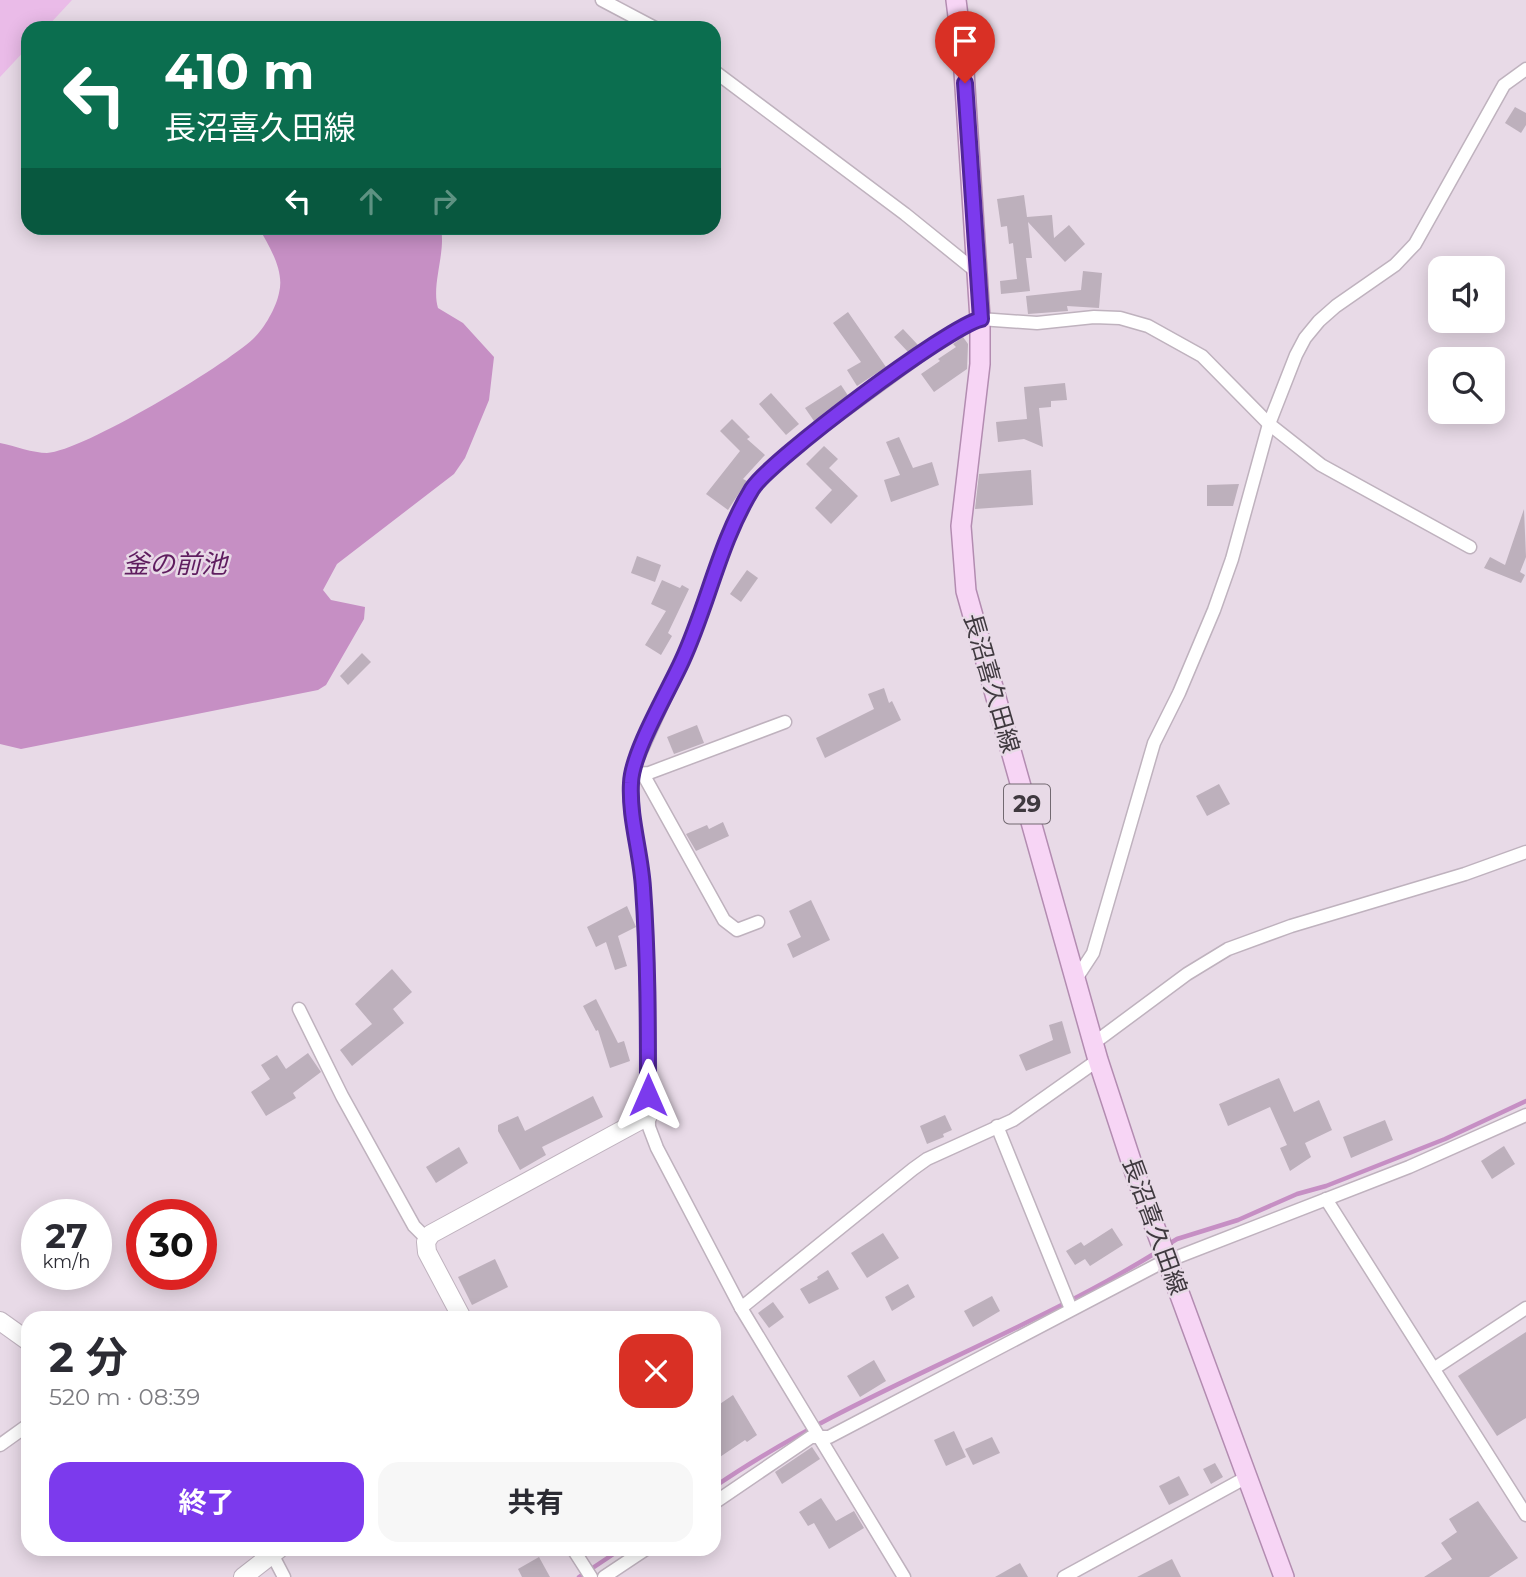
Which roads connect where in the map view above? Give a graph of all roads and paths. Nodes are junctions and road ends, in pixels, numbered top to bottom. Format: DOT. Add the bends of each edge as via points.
graph roads {
  1 [pos="602,0"];
  2 [pos="956,0"];
  3 [pos="642,21"];
  4 [pos="1526,69"];
  5 [pos="721,76"];
  6 [pos="979,274"];
  7 [pos="981,319"];
  8 [pos="1269,424"];
  9 [pos="1470,547"];
  10 [pos="785,722"];
  11 [pos="638,774"];
  12 [pos="1526,852"];
  13 [pos="758,922"];
  14 [pos="1076,979"];
  15 [pos="299,1009"];
  16 [pos="1096,1051"];
  17 [pos="1526,1115"];
  18 [pos="648,1116"];
  19 [pos="996,1126"];
  20 [pos="1326,1199"];
  21 [pos="428,1240"];
  22 [pos="1167,1262"];
  23 [pos="741,1308"];
  24 [pos="1526,1308"];
  25 [pos="1071,1309"];
  26 [pos="458,1311"];
  27 [pos="0,1321"];
  28 [pos="21,1336"];
  29 [pos="1435,1368"];
  30 [pos="21,1430"];
  31 [pos="821,1436"];
  32 [pos="0,1445"];
  33 [pos="1247,1476"];
  34 [pos="721,1498"];
  35 [pos="1526,1515"];
  36 [pos="266,1556"];
  37 [pos="275,1556"];
  38 [pos="578,1556"];
  39 [pos="636,1556"];
  40 [pos="243,1577"];
  41 [pos="284,1577"];
  42 [pos="592,1577"];
  43 [pos="604,1577"];
  44 [pos="904,1577"];
  45 [pos="1064,1577"];
  46 [pos="1284,1577"];
  1 -- 3 [label="street"];
  2 -- 6 [label="main road, 長沼喜久田線 / 29"];
  4 -- 8 [label="street" via="1504,85 1415,244 1387,272 1336,306 1305,338"];
  5 -- 6 [label="street"];
  6 -- 7 [label="main road, 長沼喜久田線 / 29"];
  7 -- 8 [label="street" via="1037,323 1120,318 1148,326 1202,356"];
  7 -- 11 [label="street" via="952,332 807,438 752,488 643,745"];
  7 -- 14 [label="main road, 長沼喜久田線 / 29" via="961,526 966,592"];
  8 -- 9 [label="street" via="1321,465"];
  8 -- 14 [label="street" via="1232,559 1154,743 1100,933"];
  10 -- 11 [label="street"];
  11 -- 13 [label="street" via="724,920 737,930"];
  11 -- 18 [label="street" via="632,805 645,922"];
  12 -- 16 [label="street" via="1228,950 1187,974"];
  14 -- 16 [label="main road, 長沼喜久田線 / 29"];
  15 -- 21 [label="street" via="407,1214"];
  16 -- 19 [label="street" via="1023,1114"];
  16 -- 22 [label="main road, 長沼喜久田線 / 29"];
  17 -- 20 [label="street"];
  18 -- 21 [label="street" via="431,1234"];
  18 -- 23 [label="street" via="657,1148"];
  19 -- 23 [label="street" via="927,1159"];
  19 -- 25 [label="street"];
  20 -- 22 [label="street"];
  20 -- 29 [label="street"];
  21 -- 26 [label="street" via="428,1252"];
  22 -- 25 [label="street"];
  22 -- 33 [label="main road, 長沼喜久田線 / 29"];
  23 -- 31 [label="street"];
  24 -- 29 [label="street"];
  25 -- 31 [label="street" via="829,1437"];
  27 -- 28 [label="street"];
  29 -- 35 [label="street"];
  30 -- 32 [label="street"];
  31 -- 34 [label="street" via="811,1437"];
  31 -- 44 [label="street"];
  33 -- 45 [label="street"];
  33 -- 46 [label="main road, 長沼喜久田線 / 29"];
  36 -- 40 [label="street"];
  37 -- 41 [label="street"];
  38 -- 42 [label="street"];
  39 -- 43 [label="street"];
}
